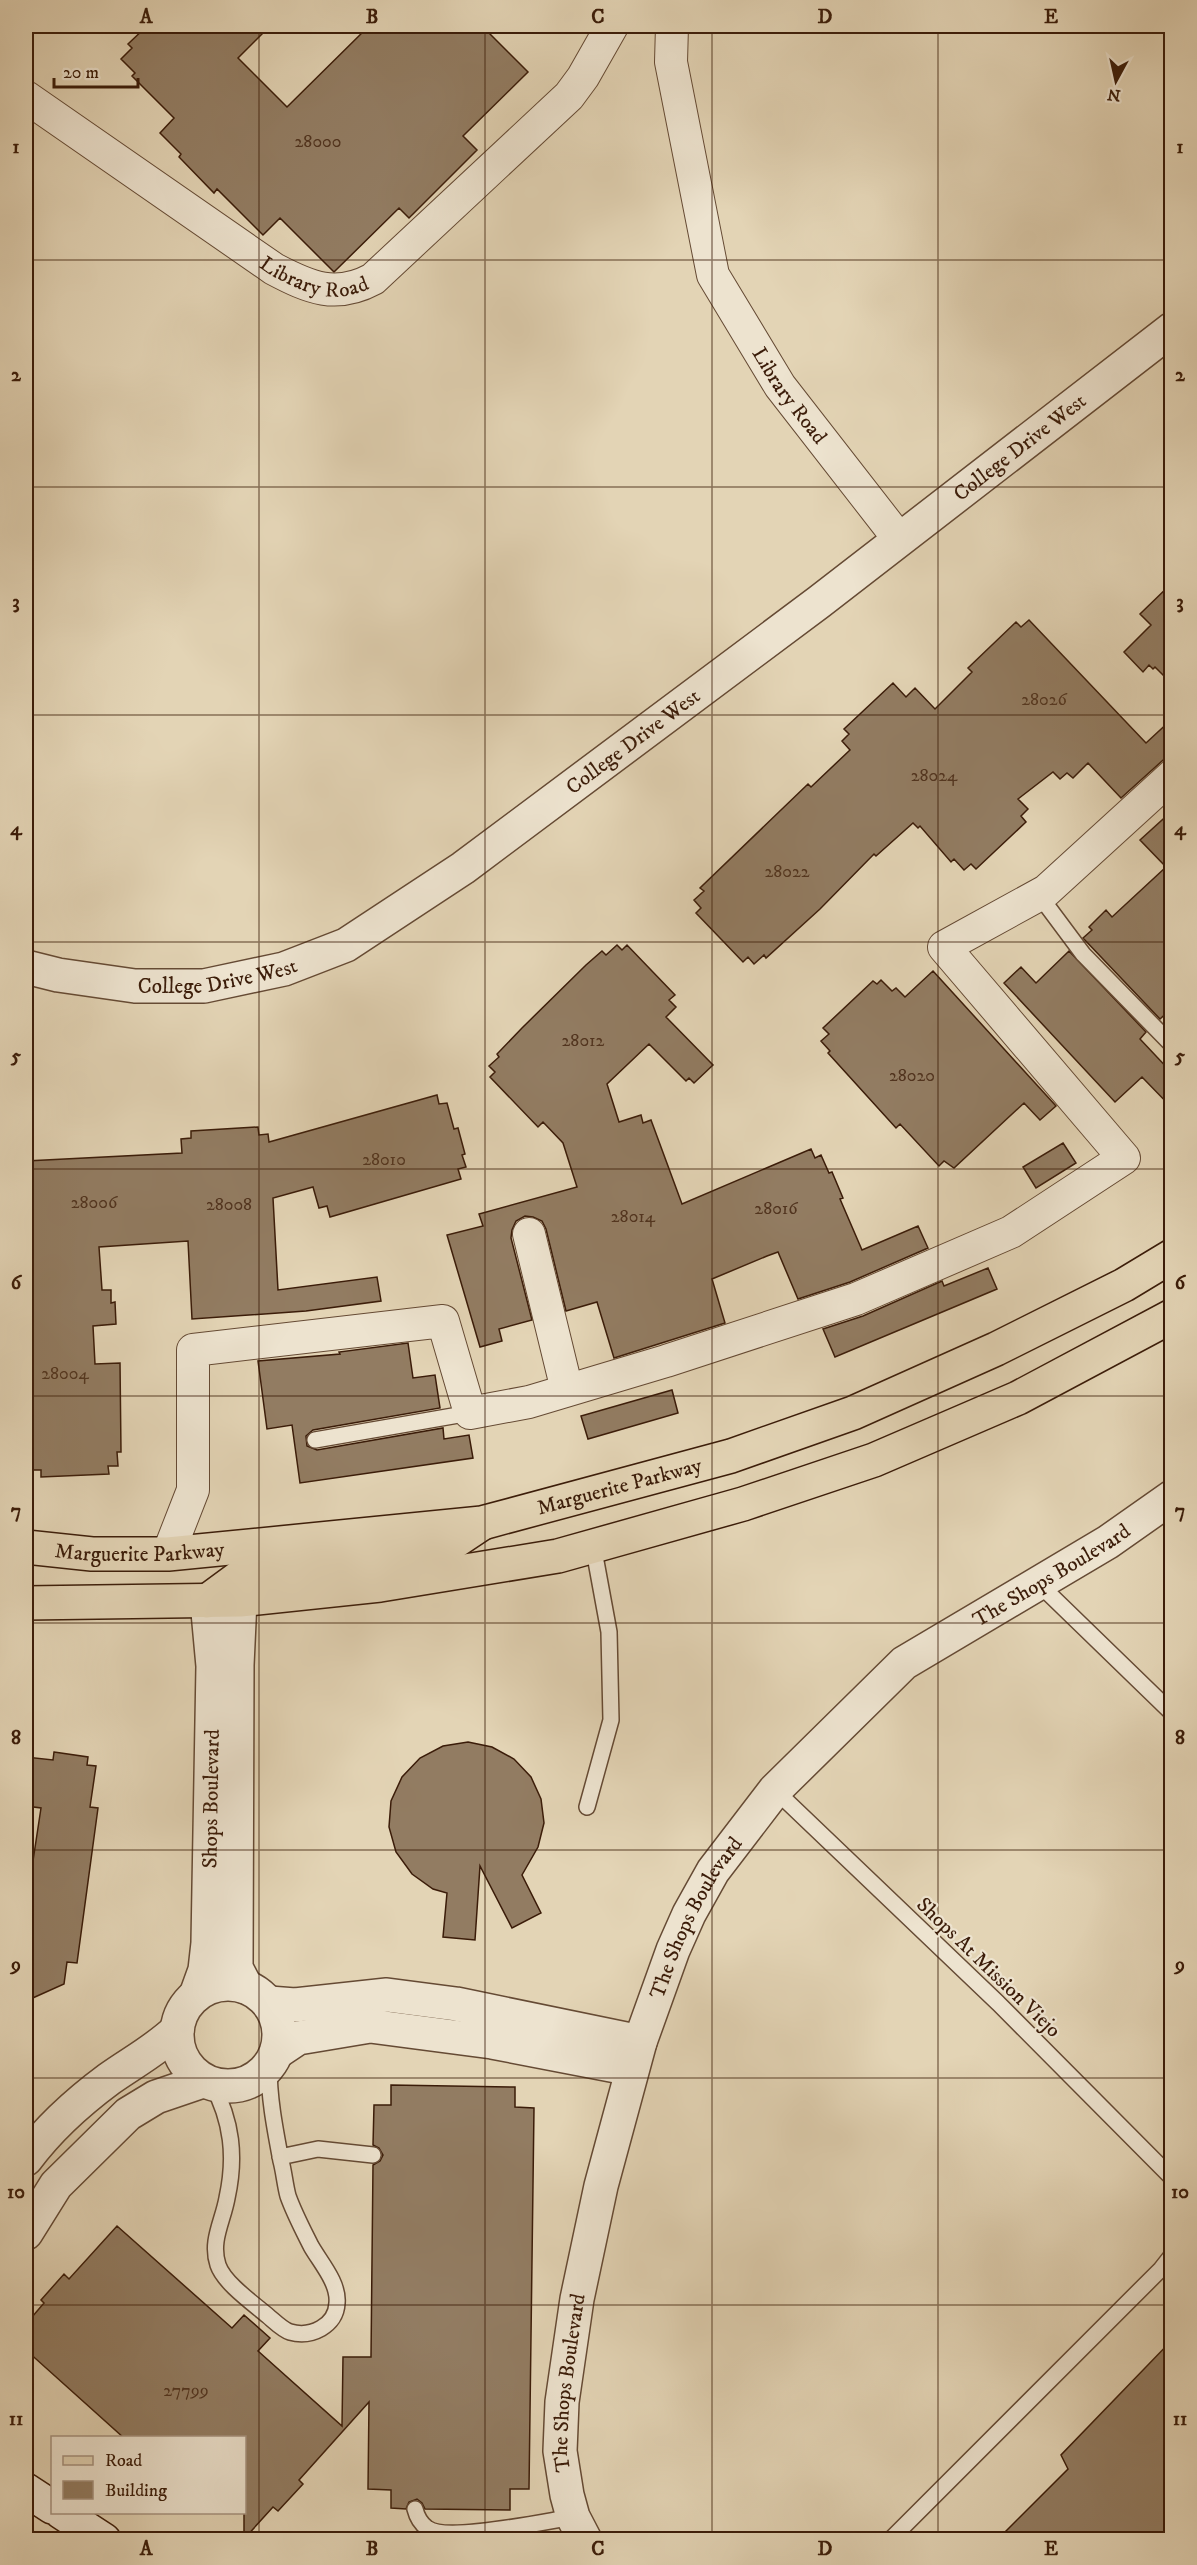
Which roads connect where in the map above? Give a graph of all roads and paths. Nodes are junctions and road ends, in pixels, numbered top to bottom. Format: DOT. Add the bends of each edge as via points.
graph roads {
  1 [pos="612,26"];
  2 [pos="672,26"];
  3 [pos="26,97"];
  4 [pos="1172,329"];
  5 [pos="899,539"];
  6 [pos="1172,776"];
  7 [pos="1039,895"];
  8 [pos="26,968"];
  9 [pos="1172,1045"];
  10 [pos="529,1234"];
  11 [pos="1172,1256"];
  12 [pos="1172,1316"];
  13 [pos="567,1390"];
  14 [pos="470,1413"];
  15 [pos="315,1440"];
  16 [pos="1172,1497"];
  17 [pos="482,1523"];
  18 [pos="593,1545"];
  19 [pos="26,1547"];
  20 [pos="168,1554"];
  21 [pos="1038,1583"];
  22 [pos="240,1600"];
  23 [pos="207,1601"];
  24 [pos="26,1603"];
  25 [pos="1172,1713"];
  26 [pos="775,1790"];
  27 [pos="587,1807"];
  28 [pos="196,1995"];
  29 [pos="258,1995"];
  30 [pos="177,2030"];
  31 [pos="636,2056"];
  32 [pos="273,2059"];
  33 [pos="208,2083"];
  34 [pos="373,2155"];
  35 [pos="280,2157"];
  36 [pos="26,2159"];
  37 [pos="1172,2178"];
  38 [pos="26,2233"];
  39 [pos="1172,2254"];
  40 [pos="26,2490"];
  41 [pos="51,2506"];
  42 [pos="415,2509"];
  43 [pos="64,2514"];
  44 [pos="579,2528"];
  45 [pos="104,2540"];
  46 [pos="890,2540"];
  1 -- 3 [label="street, Library Road" via="584,78 568,96 373,279 340,290 319,289 274,269"];
  2 -- 5 [label="street, Library Road" via="671,62 713,275 780,386"];
  4 -- 5 [label="street, College Drive West"];
  5 -- 8 [label="street, College Drive West" via="473,861 346,945 284,969 204,986 135,986"];
  6 -- 7 [label="street"];
  7 -- 9 [label="lane" via="1083,954"];
  7 -- 13 [label="street" via="944,947 1124,1158 1011,1232 856,1299"];
  10 -- 13 [label="street"];
  11 -- 17 [label="main road, Marguerite Parkway" via="1124,1285 996,1349 853,1413 731,1456"];
  12 -- 18 [label="main road" via="1018,1398 874,1460 743,1504"];
  13 -- 14 [label="street"];
  14 -- 15 [label="lane"];
  14 -- 20 [label="street" via="443,1321 193,1350 193,1490"];
  16 -- 21 [label="street, The Shops Boulevard" via="1108,1542"];
  17 -- 20 [label="main road, Marguerite Parkway"];
  17 -- 23 [label="main road" via="442,1550 241,1576"];
  18 -- 22 [label="main road" via="558,1556 380,1585"];
  18 -- 27 [label="lane" via="609,1632 611,1720"];
  19 -- 20 [label="main road, Marguerite Parkway" via="92,1554"];
  21 -- 25 [label="lane"];
  21 -- 26 [label="street, The Shops Boulevard" via="904,1663"];
  22 -- 23 [label="main road"];
  22 -- 29 [label="street, Shops Boulevard" via="236,1968"];
  23 -- 24 [label="main road"];
  23 -- 28 [label="street, Shops Boulevard" via="213,1666 208,1943 205,1970"];
  26 -- 31 [label="street, The Shops Boulevard" via="713,1871 689,1914"];
  26 -- 37 [label="lane, Shops At Mission Viejo" via="998,2003"];
  28 -- 29 [label="street" via="220,1984 234,1984"];
  28 -- 30 [label="street, Shops Boulevard" via="185,2006"];
  29 -- 31 [label="street" via="295,2005 387,1995 456,2004"];
  29 -- 32 [label="street, Shops Boulevard" via="278,2021 280,2037"];
  30 -- 33 [label="street" via="176,2042 186,2066"];
  30 -- 36 [label="street, Shops Boulevard" via="159,2047 75,2105"];
  31 -- 32 [label="street" via="370,2026 298,2038"];
  31 -- 44 [label="street, The Shops Boulevard" via="601,2186 569,2346 562,2402 560,2451 565,2486"];
  32 -- 33 [label="street" via="258,2078 244,2085"];
  32 -- 35 [label="lane" via="269,2093"];
  33 -- 35 [label="lane" via="223,2104 230,2129 231,2171 216,2235 218,2265 236,2289 274,2321 289,2332 309,2333 322,2329 333,2317 338,2302 332,2281 288,2196"];
  33 -- 38 [label="street" via="156,2097 128,2114 56,2185"];
  34 -- 35 [label="lane" via="318,2149"];
  39 -- 46 [label="lane"];
  40 -- 41 [label="street"];
  42 -- 44 [label="lane" via="418,2520 428,2530 446,2533 511,2527"];
  43 -- 45 [label="street"];
}
